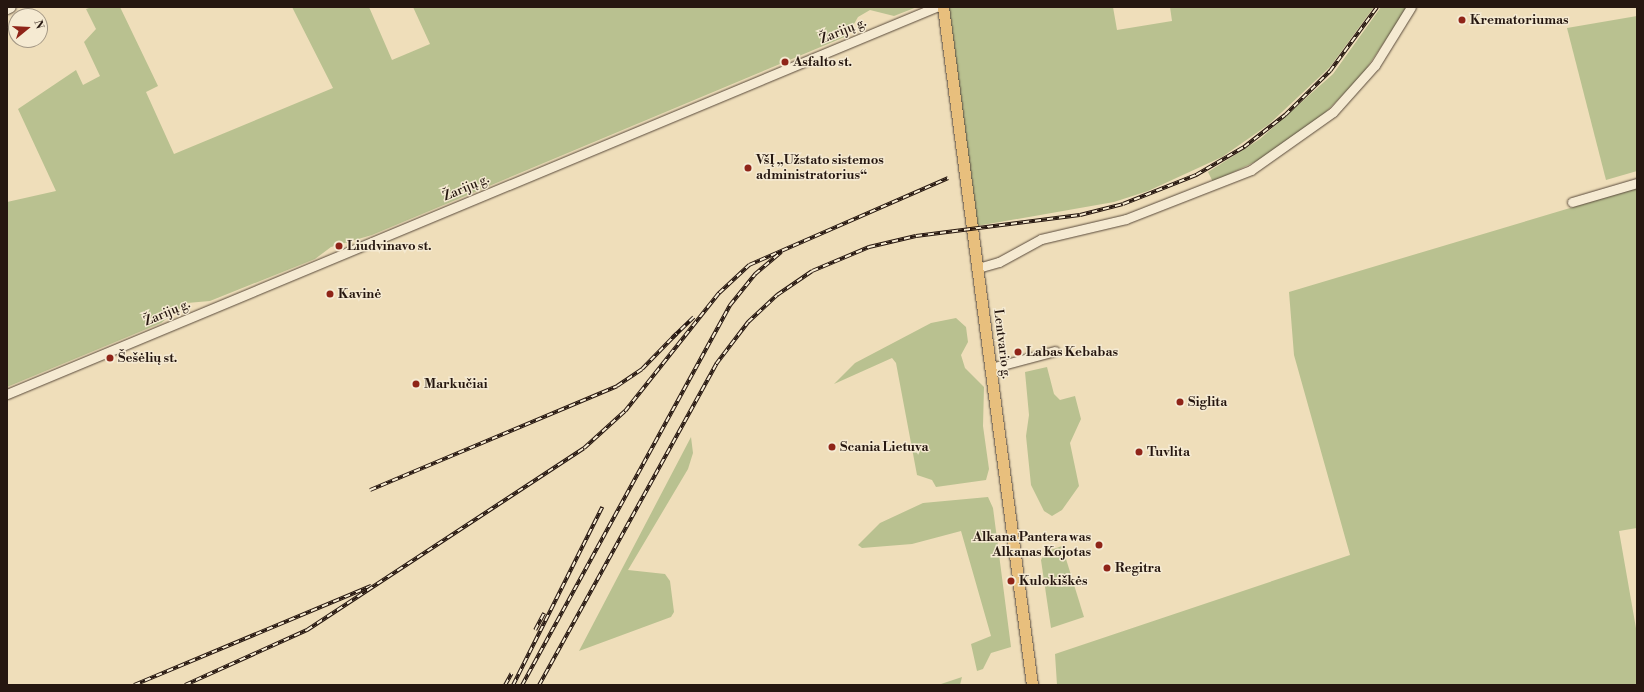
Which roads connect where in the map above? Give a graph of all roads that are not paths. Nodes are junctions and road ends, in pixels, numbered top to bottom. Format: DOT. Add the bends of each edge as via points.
graph roads {
  1 [pos="11,7"];
  2 [pos="936,7"];
  3 [pos="943,7"];
  4 [pos="1411,7"];
  5 [pos="7,9"];
  6 [pos="1637,182"];
  7 [pos="1572,202"];
  8 [pos="978,268"];
  9 [pos="1055,351"];
  10 [pos="991,368"];
  11 [pos="7,394"];
  12 [pos="1032,685"];
  1 -- 5 [label="street"];
  2 -- 11 [label="street, Žarijų g."];
  3 -- 8 [label="main road, Lentvario g."];
  4 -- 8 [label="street" via="1375,65 1333,112 1251,170 1126,219 1041,239 999,262"];
  6 -- 7 [label="street"];
  8 -- 10 [label="main road, Lentvario g."];
  9 -- 10 [label="street"];
  10 -- 12 [label="main road, Lentvario g."];
}
